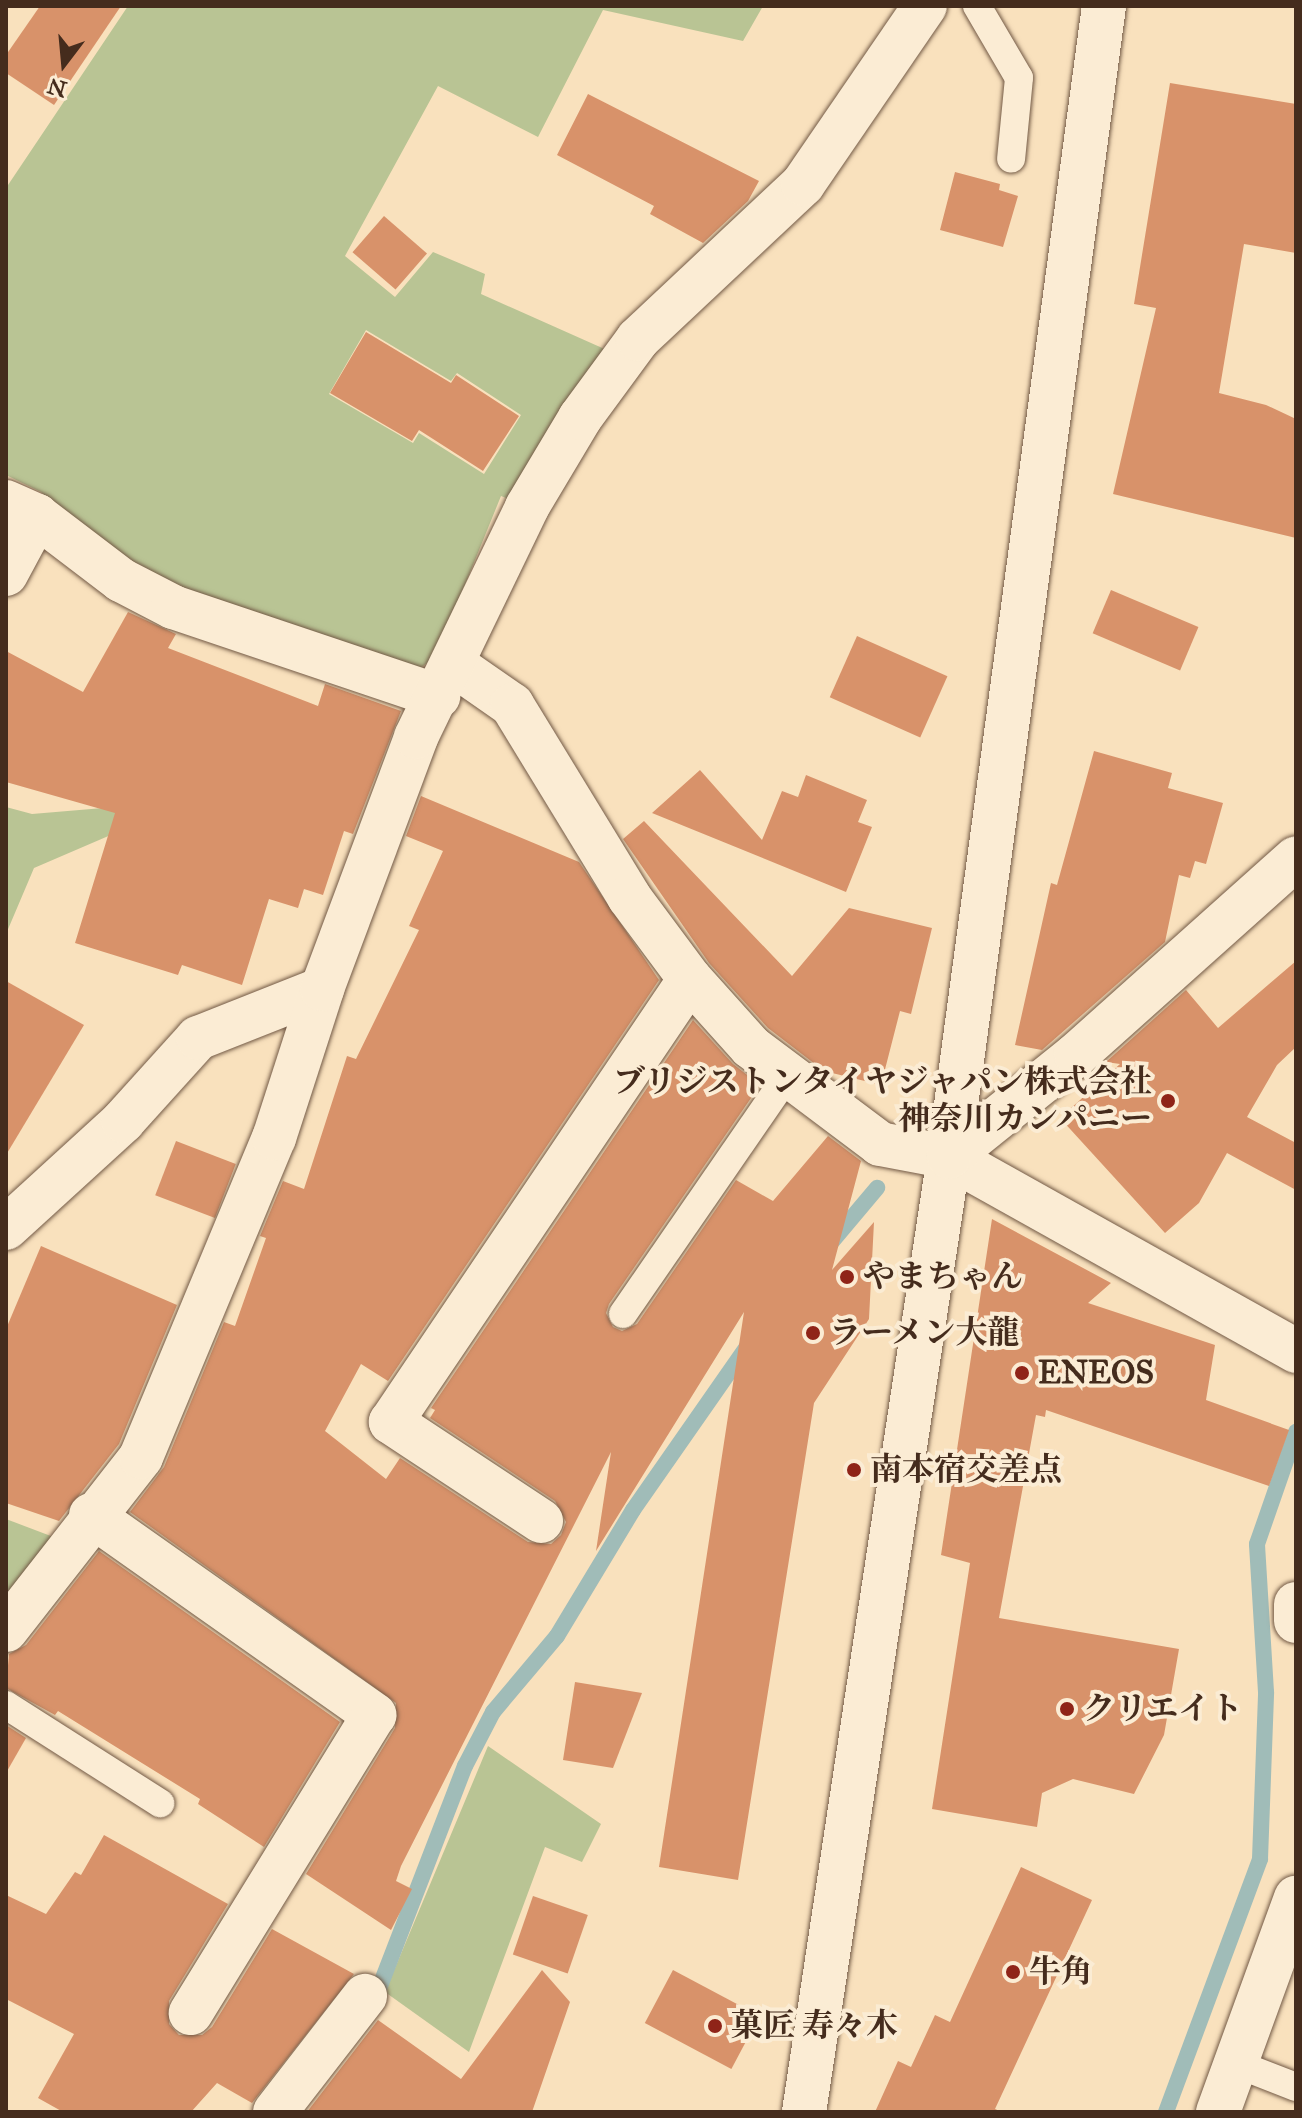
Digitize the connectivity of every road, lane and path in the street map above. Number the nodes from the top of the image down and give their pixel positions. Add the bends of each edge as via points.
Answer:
1 (925, 6) edge
2 (977, 6) edge
3 (1104, 6) edge
4 (1011, 159) dead end
5 (22, 509) edge
6 (6, 574) edge
7 (445, 680) junction
8 (1296, 858) edge
9 (690, 979) junction
10 (322, 989) junction
11 (788, 1075) junction
12 (949, 1157) junction
13 (6, 1228) edge
14 (623, 1314) dead end
15 (1294, 1344) edge
16 (91, 1515) junction
17 (541, 1521) dead end
18 (1296, 1604) edge
19 (1296, 1621) edge
20 (6, 1630) edge
21 (6, 1705) edge
22 (160, 1803) dead end
23 (1296, 1898) edge
24 (1286, 1961) edge
25 (365, 1996) dead end
26 (191, 2013) dead end
27 (1237, 2064) junction
28 (1296, 2087) edge
29 (275, 2112) edge
30 (804, 2112) edge
31 (1218, 2112) edge

1 - 7 street via 803,184 638,339 580,418 527,507
2 - 4 lane via 1019,78
3 - 12 street
5 - 6 street
5 - 7 street via 121,580 173,607
7 - 9 street via 512,705 629,897
7 - 10 street via 416,737
8 - 12 street via 1076,1055
9 - 11 street via 751,1047
9 - 17 street via 391,1422
10 - 13 street via 198,1038 123,1121
10 - 16 street via 274,1138 141,1457
11 - 12 street via 880,1144
11 - 14 lane
12 - 15 street
12 - 30 street
16 - 20 street
16 - 26 street via 374,1715
18 - 19 street
21 - 22 lane
23 - 24 street
24 - 27 street
25 - 29 street
27 - 28 lane
27 - 31 street

